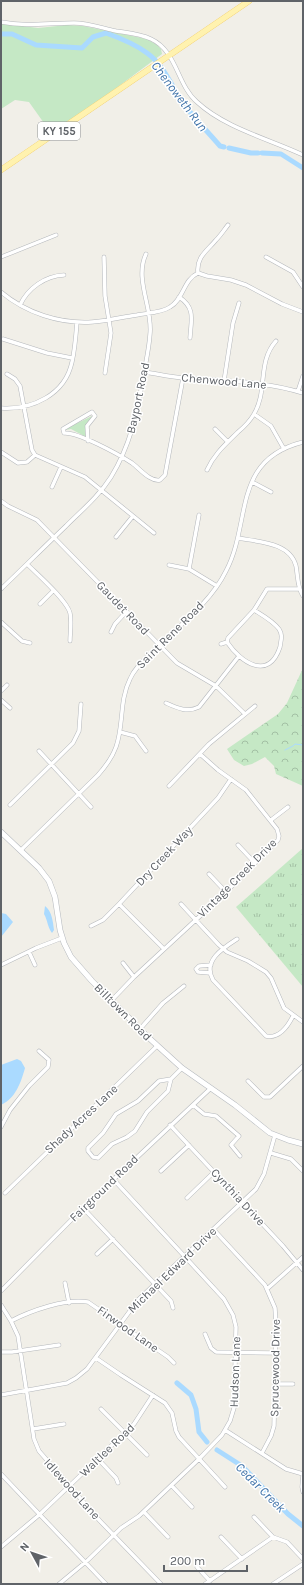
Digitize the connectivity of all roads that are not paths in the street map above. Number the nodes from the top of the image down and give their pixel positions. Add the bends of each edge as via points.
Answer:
1 (248, 1) edge
2 (1, 22) edge
3 (169, 55) junction
4 (303, 155) edge
5 (1, 170) edge
6 (228, 225) dead end
7 (56, 235) dead end
8 (146, 254) dead end
9 (1, 256) edge
10 (104, 257) dead end
11 (266, 257) dead end
12 (198, 273) junction
13 (64, 276) dead end
14 (303, 287) edge
15 (1, 292) edge
16 (179, 297) junction
17 (239, 303) dead end
18 (20, 305) junction
19 (303, 310) edge
20 (149, 312) junction
21 (109, 320) junction
22 (77, 322) junction
23 (190, 338) dead end
24 (3, 339) dead end
25 (276, 341) dead end
26 (72, 358) junction
27 (145, 372) junction
28 (105, 373) dead end
29 (7, 374) dead end
30 (303, 376) edge
31 (183, 378) junction
32 (224, 381) junction
33 (261, 384) junction
34 (298, 391) junction
35 (303, 393) edge
36 (24, 407) junction
37 (1, 408) edge
38 (254, 414) junction
39 (215, 429) dead end
40 (88, 441) junction
41 (228, 442) junction
42 (303, 442) edge
43 (284, 449) junction
44 (1, 452) edge
45 (35, 455) junction
46 (122, 457) junction
47 (61, 467) junction
48 (207, 470) dead end
49 (252, 482) junction
50 (52, 487) dead end
51 (101, 490) junction
52 (271, 492) dead end
53 (1, 501) edge
54 (199, 515) dead end
55 (133, 516) junction
56 (154, 534) dead end
57 (54, 537) junction
58 (116, 537) dead end
59 (238, 538) junction
60 (27, 564) junction
61 (169, 565) dead end
62 (189, 569) junction
63 (217, 586) junction
64 (1, 589) edge
65 (299, 589) junction
66 (53, 591) junction
67 (303, 596) edge
68 (40, 604) dead end
69 (254, 610) junction
70 (126, 612) junction
71 (1, 622) edge
72 (111, 632) dead end
73 (70, 641) dead end
74 (227, 642) junction
75 (30, 643) dead end
76 (221, 644) dead end
77 (159, 645) junction
78 (239, 656) junction
79 (7, 685) dead end
80 (216, 686) junction
81 (1, 691) edge
82 (1, 700) edge
83 (166, 703) dead end
84 (81, 704) dead end
85 (255, 706) dead end
86 (10, 708) dead end
87 (245, 714) junction
88 (120, 732) junction
89 (38, 751) dead end
90 (146, 751) dead end
91 (200, 754) junction
92 (51, 764) junction
93 (231, 779) junction
94 (170, 786) dead end
95 (79, 793) junction
96 (10, 805) dead end
97 (91, 807) dead end
98 (288, 807) dead end
99 (271, 820) junction
100 (2, 834) edge
101 (238, 845) dead end
102 (21, 850) junction
103 (255, 863) junction
104 (209, 874) dead end
105 (226, 892) junction
106 (119, 904) junction
107 (181, 904) dead end
108 (196, 920) junction
109 (91, 926) dead end
110 (62, 938) junction
111 (237, 939) dead end
112 (222, 948) junction
113 (164, 949) junction
114 (29, 952) junction
115 (123, 964) dead end
116 (1, 965) edge
117 (211, 965) junction
118 (35, 966) dead end
119 (210, 973) junction
120 (134, 977) junction
121 (184, 986) dead end
122 (112, 1001) junction
123 (293, 1016) junction
124 (303, 1022) edge
125 (140, 1029) junction
126 (157, 1046) junction
127 (39, 1051) dead end
128 (303, 1066) edge
129 (182, 1068) junction
130 (172, 1079) junction
131 (248, 1081) dead end
132 (211, 1088) junction
133 (193, 1105) junction
134 (170, 1125) junction
135 (1, 1127) edge
136 (275, 1135) junction
137 (303, 1144) edge
138 (189, 1145) junction
139 (271, 1153) junction
140 (240, 1156) dead end
141 (161, 1171) dead end
142 (303, 1171) edge
143 (214, 1172) junction
144 (113, 1180) junction
145 (5, 1193) dead end
146 (186, 1198) dead end
147 (243, 1203) junction
148 (83, 1208) junction
149 (214, 1230) junction
150 (113, 1239) junction
151 (97, 1254) dead end
152 (185, 1257) junction
153 (303, 1257) edge
154 (296, 1263) junction
155 (303, 1270) edge
156 (65, 1283) dead end
157 (155, 1284) junction
158 (267, 1289) junction
159 (1, 1291) edge
160 (69, 1303) junction
161 (1, 1306) edge
162 (173, 1308) dead end
163 (11, 1321) junction
164 (120, 1324) junction
165 (204, 1334) dead end
166 (59, 1345) dead end
167 (20, 1351) junction
168 (1, 1352) edge
169 (236, 1353) junction
170 (275, 1354) junction
171 (96, 1358) junction
172 (174, 1363) dead end
173 (275, 1384) junction
174 (293, 1384) dead end
175 (26, 1390) junction
176 (1, 1395) edge
177 (153, 1395) junction
178 (101, 1409) dead end
179 (64, 1424) dead end
180 (33, 1429) junction
181 (225, 1430) junction
182 (126, 1432) junction
183 (262, 1453) junction
184 (147, 1455) dead end
185 (98, 1459) junction
186 (199, 1459) junction
187 (1, 1474) edge
188 (303, 1475) edge
189 (118, 1483) dead end
190 (70, 1486) junction
191 (172, 1486) junction
192 (225, 1487) dead end
193 (303, 1492) edge
194 (192, 1507) dead end
195 (144, 1512) junction
196 (39, 1515) junction
197 (254, 1517) dead end
198 (114, 1535) junction
199 (168, 1537) dead end
200 (221, 1537) dead end
201 (273, 1537) junction
202 (1, 1547) edge
203 (303, 1558) edge
204 (242, 1559) junction
205 (85, 1562) junction
206 (303, 1564) edge
207 (197, 1567) dead end
208 (210, 1581) junction
209 (59, 1584) edge
210 (106, 1584) edge
211 (160, 1584) edge
212 (205, 1584) edge
213 (273, 1584) edge

1 - 3 main road, KY 155
2 - 3 street via 33,26 72,23 87,25 146,37 156,42
3 - 4 street via 186,90 202,107 217,117
3 - 5 main road, KY 155
6 - 12 street via 201,256
7 - 9 street
8 - 20 street, Bayport Road via 142,272
10 - 21 street via 105,296
11 - 14 street via 292,272
12 - 16 street via 187,282
12 - 19 street via 246,285 282,304
13 - 18 street via 56,276 34,287 26,294
15 - 18 street
16 - 20 street via 170,307
16 - 23 street via 188,304 191,311
17 - 32 street via 233,323
18 - 22 street via 48,317
20 - 21 street
20 - 27 street, Bayport Road via 151,333
21 - 22 street
21 - 28 street via 110,339
22 - 26 street
24 - 26 street
25 - 33 street via 269,349 264,362
26 - 36 street via 69,372 58,388 42,401
27 - 31 street, Chenwood Lane
27 - 46 street, Bayport Road via 136,421
29 - 36 street via 19,383
30 - 34 street
31 - 32 street, Chenwood Lane
31 - 46 street via 163,478 159,481 151,478
32 - 33 street, Chenwood Lane
33 - 34 street, Chenwood Lane
33 - 38 street
34 - 35 street, Chenwood Lane
36 - 37 street
36 - 45 street
38 - 41 street
38 - 43 street via 271,426
39 - 41 street
40 - 40 street via 71,433 64,433 63,429 92,412 96,416 87,426
40 - 46 street
41 - 48 street via 216,454
42 - 43 street, Saint Rene Road
43 - 49 street, Saint Rene Road via 263,464
44 - 45 street via 18,463 27,462
45 - 47 street
46 - 51 street, Bayport Road
47 - 50 street
47 - 51 street via 85,477
49 - 52 street
49 - 59 street, Saint Rene Road via 245,498
51 - 55 street
51 - 57 street, Bayport Road
53 - 57 street, Gaudet Road via 37,520
54 - 62 street
55 - 56 street
55 - 58 street
57 - 60 street, Bayport Road
57 - 70 street, Gaudet Road
59 - 63 street, Saint Rene Road via 229,566
59 - 65 street via 273,545 286,551 294,561
60 - 64 street, Bayport Road
60 - 66 street
61 - 62 street
62 - 63 street
63 - 77 street, Saint Rene Road
65 - 67 street
65 - 69 street via 268,589
66 - 68 street
66 - 73 street via 69,611
69 - 74 street
69 - 78 street via 279,630 282,638 279,650 271,662 259,666 249,664
70 - 72 street via 114,624
70 - 77 street, Gaudet Road
71 - 75 street via 22,641
74 - 76 street
74 - 78 street
77 - 80 street, Gaudet Road via 181,666
77 - 88 street, Saint Rene Road via 130,677 123,699
78 - 80 street
79 - 81 street
80 - 83 street via 202,705 192,710 182,710
80 - 87 street, Gaudet Road
82 - 86 street
84 - 92 street via 78,734 73,743
85 - 87 street
87 - 91 street
88 - 90 street via 135,736
88 - 95 street, Saint Rene Road via 117,746 109,761
89 - 92 street
91 - 93 street, Vintage Creek Drive
91 - 94 street
92 - 95 street
92 - 96 street
93 - 99 street, Vintage Creek Drive via 246,790
93 - 106 street, Dry Creek Way via 218,798
95 - 97 street
95 - 102 street, Saint Rene Road
98 - 99 street
99 - 103 street, Vintage Creek Drive via 278,831 278,840
100 - 102 main road, Billtown Road
101 - 103 street
102 - 110 main road, Billtown Road via 40,868 52,886
103 - 105 street, Vintage Creek Drive
104 - 105 street
105 - 108 street, Vintage Creek Drive
106 - 109 street, Dry Creek Way via 103,920
106 - 113 street
107 - 108 street
108 - 112 street
108 - 113 street, Vintage Creek Drive
110 - 114 street
110 - 122 main road, Billtown Road via 77,965
111 - 112 street
112 - 117 street via 215,955
112 - 123 street via 266,972 284,1008
113 - 120 street, Vintage Creek Drive
114 - 116 street
114 - 118 street
115 - 120 street
117 - 119 street
117 - 119 street via 198,966 196,970
119 - 123 street via 224,993 266,1036 280,1034
120 - 122 street, Vintage Creek Drive
121 - 125 street via 163,1003
122 - 125 main road, Billtown Road
123 - 124 street
125 - 126 main road, Billtown Road
126 - 129 main road, Billtown Road
126 - 145 street, Shady Acres Lane
127 - 135 street via 48,1060 48,1067 10,1110
128 - 131 street via 270,1097 264,1097
129 - 130 street
129 - 132 main road, Billtown Road
130 - 130 street via 158,1082 138,1101 116,1114 103,1133 88,1148 93,1157 98,1158 112,1144 136,1131 147,1112 168,1091
132 - 133 street, Fairground Road
132 - 136 main road, Billtown Road
133 - 134 street, Fairground Road
133 - 140 street via 201,1113 216,1116 239,1136 231,1145
134 - 138 street, Cynthia Drive
134 - 144 street, Fairground Road
136 - 137 main road, Billtown Road
136 - 139 street, Michael Edward Drive
138 - 141 street
138 - 143 street, Cynthia Drive
139 - 142 street via 291,1159
139 - 147 street, Michael Edward Drive via 261,1182
143 - 146 street
143 - 147 street, Cynthia Drive
144 - 148 street, Fairground Road
144 - 152 street, Hudson Lane
147 - 149 street, Michael Edward Drive
147 - 154 street, Cynthia Drive
148 - 150 street
148 - 159 street, Fairground Road
149 - 152 street, Michael Edward Drive
149 - 158 street, Sprucewood Drive
150 - 151 street
150 - 157 street
152 - 157 street, Michael Edward Drive
152 - 169 street, Hudson Lane via 231,1309 236,1323
153 - 154 street
154 - 155 street, Cynthia Drive
154 - 158 street
156 - 160 street
157 - 162 street via 172,1302
157 - 164 street, Michael Edward Drive via 138,1300
158 - 170 street, Sprucewood Drive via 275,1308
160 - 163 street, Firwood Lane via 36,1310
160 - 164 street, Firwood Lane via 92,1304
161 - 163 street, Idlewood Lane
163 - 167 street, Idlewood Lane via 18,1336
164 - 171 street, Michael Edward Drive
164 - 172 street, Firwood Lane
165 - 169 street via 214,1351
166 - 167 street
167 - 168 street
167 - 175 street, Idlewood Lane
169 - 170 street
169 - 181 street, Hudson Lane via 234,1408
170 - 173 street, Sprucewood Drive
171 - 175 street, Michael Edward Drive via 81,1375 67,1383
171 - 177 street
173 - 174 street
173 - 183 street, Sprucewood Drive via 273,1430
175 - 176 street, Michael Edward Drive
175 - 180 street, Idlewood Lane
177 - 182 street, Waltlee Road via 139,1418
177 - 186 street via 169,1407 180,1438
178 - 182 street
179 - 180 street
180 - 190 street, Idlewood Lane via 40,1454
181 - 183 street
181 - 186 street, Hudson Lane
182 - 184 street
182 - 185 street, Waltlee Road
183 - 188 street via 291,1471
185 - 189 street
185 - 190 street, Waltlee Road
186 - 191 street, Hudson Lane
186 - 192 street
187 - 196 street
188 - 193 street
190 - 196 street, Waltlee Road
190 - 198 street, Idlewood Lane
191 - 194 street
191 - 195 street, Hudson Lane
195 - 198 street, Hudson Lane
195 - 199 street
196 - 202 street, Waltlee Road
196 - 205 street
197 - 201 street
198 - 205 street, Hudson Lane
198 - 211 street, Idlewood Lane
200 - 204 street
201 - 203 street via 289,1544
201 - 204 street
204 - 208 street
205 - 209 street, Hudson Lane
205 - 210 street
206 - 213 street
207 - 208 street
208 - 212 street

